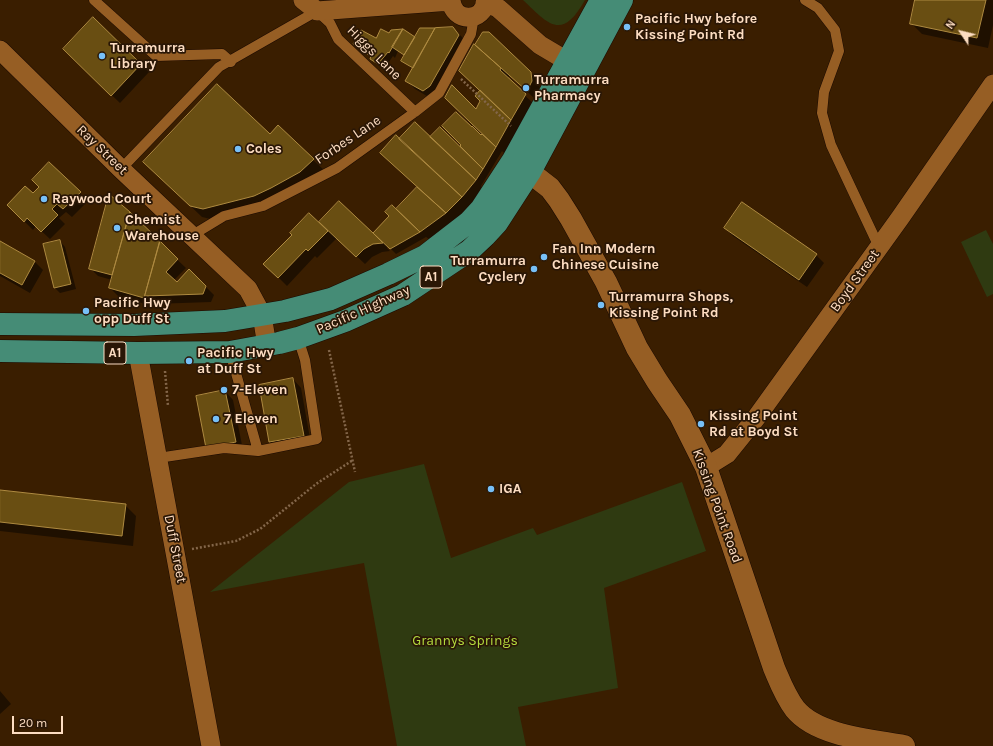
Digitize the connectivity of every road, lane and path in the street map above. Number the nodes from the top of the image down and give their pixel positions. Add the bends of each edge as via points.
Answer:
1 (94, 0) edge
2 (601, 0) edge
3 (622, 0) edge
4 (806, 0) edge
5 (451, 1) edge
6 (310, 6) edge
7 (482, 7) edge
8 (0, 50) edge
9 (231, 62) junction
10 (567, 62) junction
11 (451, 71) junction
12 (993, 84) edge
13 (414, 112) junction
14 (514, 129) dead end
15 (521, 166) junction
16 (121, 169) junction
17 (191, 236) junction
18 (879, 246) junction
19 (262, 315) junction
20 (0, 324) edge
21 (298, 338) junction
22 (267, 346) junction
23 (329, 350) dead end
24 (0, 351) edge
25 (230, 352) junction
26 (138, 353) junction
27 (258, 451) junction
28 (158, 458) junction
29 (353, 460) junction
30 (706, 467) junction
31 (355, 472) dead end
32 (190, 549) dead end
33 (211, 746) edge
34 (904, 746) edge

1 - 9 lane via 156,56 222,54
2 - 10 highway, Pacific Highway / A1
3 - 15 highway, Pacific Highway / A1
4 - 18 lane via 818,8 835,30 839,51 824,92 822,113 831,145
5 - 6 street
5 - 7 street via 452,7 459,15 469,18
6 - 9 lane via 269,38
6 - 13 lane, Higgs Lane via 330,23 338,39
7 - 10 street via 498,8 540,45
7 - 11 lane, Forbes Lane
8 - 16 street, Ray Street
9 - 16 lane via 219,68
10 - 15 highway, Pacific Highway / A1
11 - 13 lane, Forbes Lane via 439,93
11 - 14 path
12 - 18 street, Boyd Street
13 - 17 lane, Forbes Lane via 337,168 263,206 224,216
15 - 19 highway, Pacific Highway / A1 via 469,222 425,256 331,299
15 - 21 highway, Pacific Highway / A1 via 497,223 469,251 403,295 345,322
15 - 30 main road, Kissing Point Road via 550,188 571,219 606,282 637,348 680,415
16 - 17 street, Ray Street
17 - 19 street, Ray Street via 248,289
18 - 30 street, Boyd Street via 756,418 727,454
19 - 20 highway, Pacific Highway / A1 via 218,322 134,325
19 - 22 street, Ray Street
21 - 22 highway, Pacific Highway / A1
21 - 27 lane via 305,360 317,440
22 - 25 highway, Pacific Highway / A1
23 - 29 path
24 - 26 highway, Pacific Highway / A1
25 - 26 highway, Pacific Highway / A1
25 - 27 lane
26 - 28 street, Duff Street
27 - 28 lane via 224,448
28 - 33 street, Duff Street
29 - 31 path
29 - 32 path via 316,484 260,529 236,541
30 - 34 main road, Kissing Point Road via 774,668 783,691 796,710 812,723 832,732

